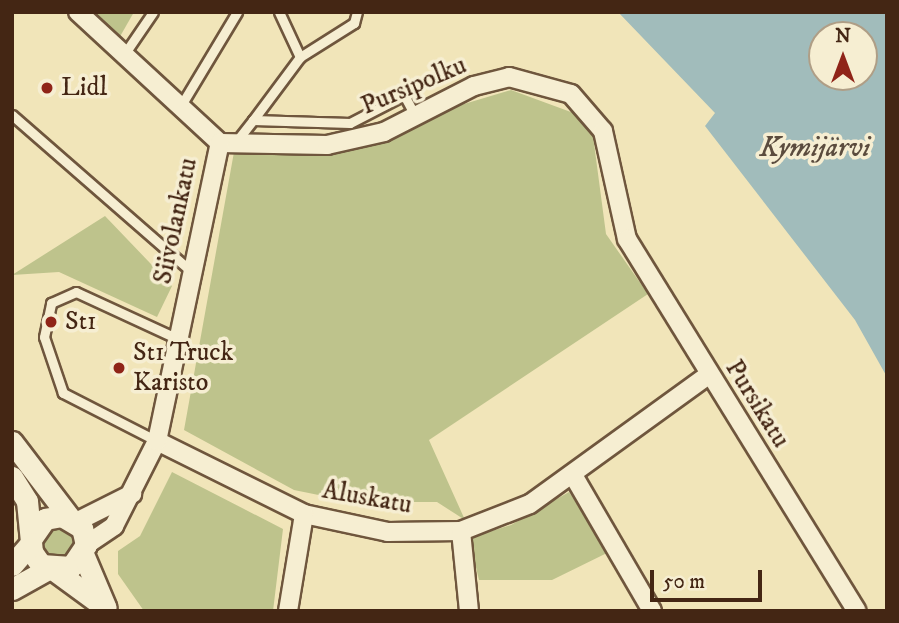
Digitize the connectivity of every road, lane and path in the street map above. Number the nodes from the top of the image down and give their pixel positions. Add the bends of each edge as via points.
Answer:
1 (78, 12) edge
2 (153, 12) edge
3 (237, 12) edge
4 (279, 12) edge
5 (357, 12) edge
6 (123, 56) junction
7 (300, 57) junction
8 (179, 108) junction
9 (12, 115) edge
10 (415, 116) junction
11 (253, 120) junction
12 (227, 144) junction
13 (620, 221) joint
14 (192, 272) junction
15 (178, 339) junction
16 (707, 376) junction
17 (157, 441) junction
18 (12, 442) edge
19 (573, 475) junction
20 (12, 477) edge
21 (132, 494) junction
22 (304, 514) junction
23 (73, 520) junction
24 (461, 531) junction
25 (31, 541) junction
26 (84, 550) junction
27 (12, 565) edge
28 (51, 569) junction
29 (12, 589) edge
30 (107, 609) edge
31 (288, 611) edge
32 (469, 611) edge
33 (652, 611) edge
34 (857, 611) edge

1 - 6 street, Siivolankatu
2 - 6 lane
3 - 8 lane
4 - 7 lane
5 - 7 lane via 354,23
6 - 8 street, Siivolankatu
7 - 11 lane
8 - 12 street, Siivolankatu
9 - 14 lane
10 - 11 lane via 404,94 350,123
10 - 12 street, Pursipolku via 384,132 327,145
10 - 13 street, Pursipolku via 474,86 509,77 571,94 603,131
11 - 12 lane
12 - 14 street, Siivolankatu
13 - 16 street, Pursikatu
14 - 15 street, Siivolankatu
15 - 17 street, Siivolankatu
15 - 17 lane via 76,292 51,303 44,337 63,393
16 - 19 street, Aluskatu
16 - 34 street, Pursikatu
17 - 21 street, Siivolankatu
17 - 22 street, Aluskatu
18 - 23 street
19 - 24 street, Aluskatu via 530,504
19 - 33 street
20 - 25 street via 27,501
21 - 23 street
21 - 26 street, Siivolankatu via 114,526
22 - 24 street, Aluskatu via 388,532
22 - 31 street
23 - 25 street via 45,519
23 - 26 street
24 - 32 street
25 - 27 street
25 - 28 street
26 - 28 street via 71,567
26 - 30 street
28 - 29 street
28 - 30 street

